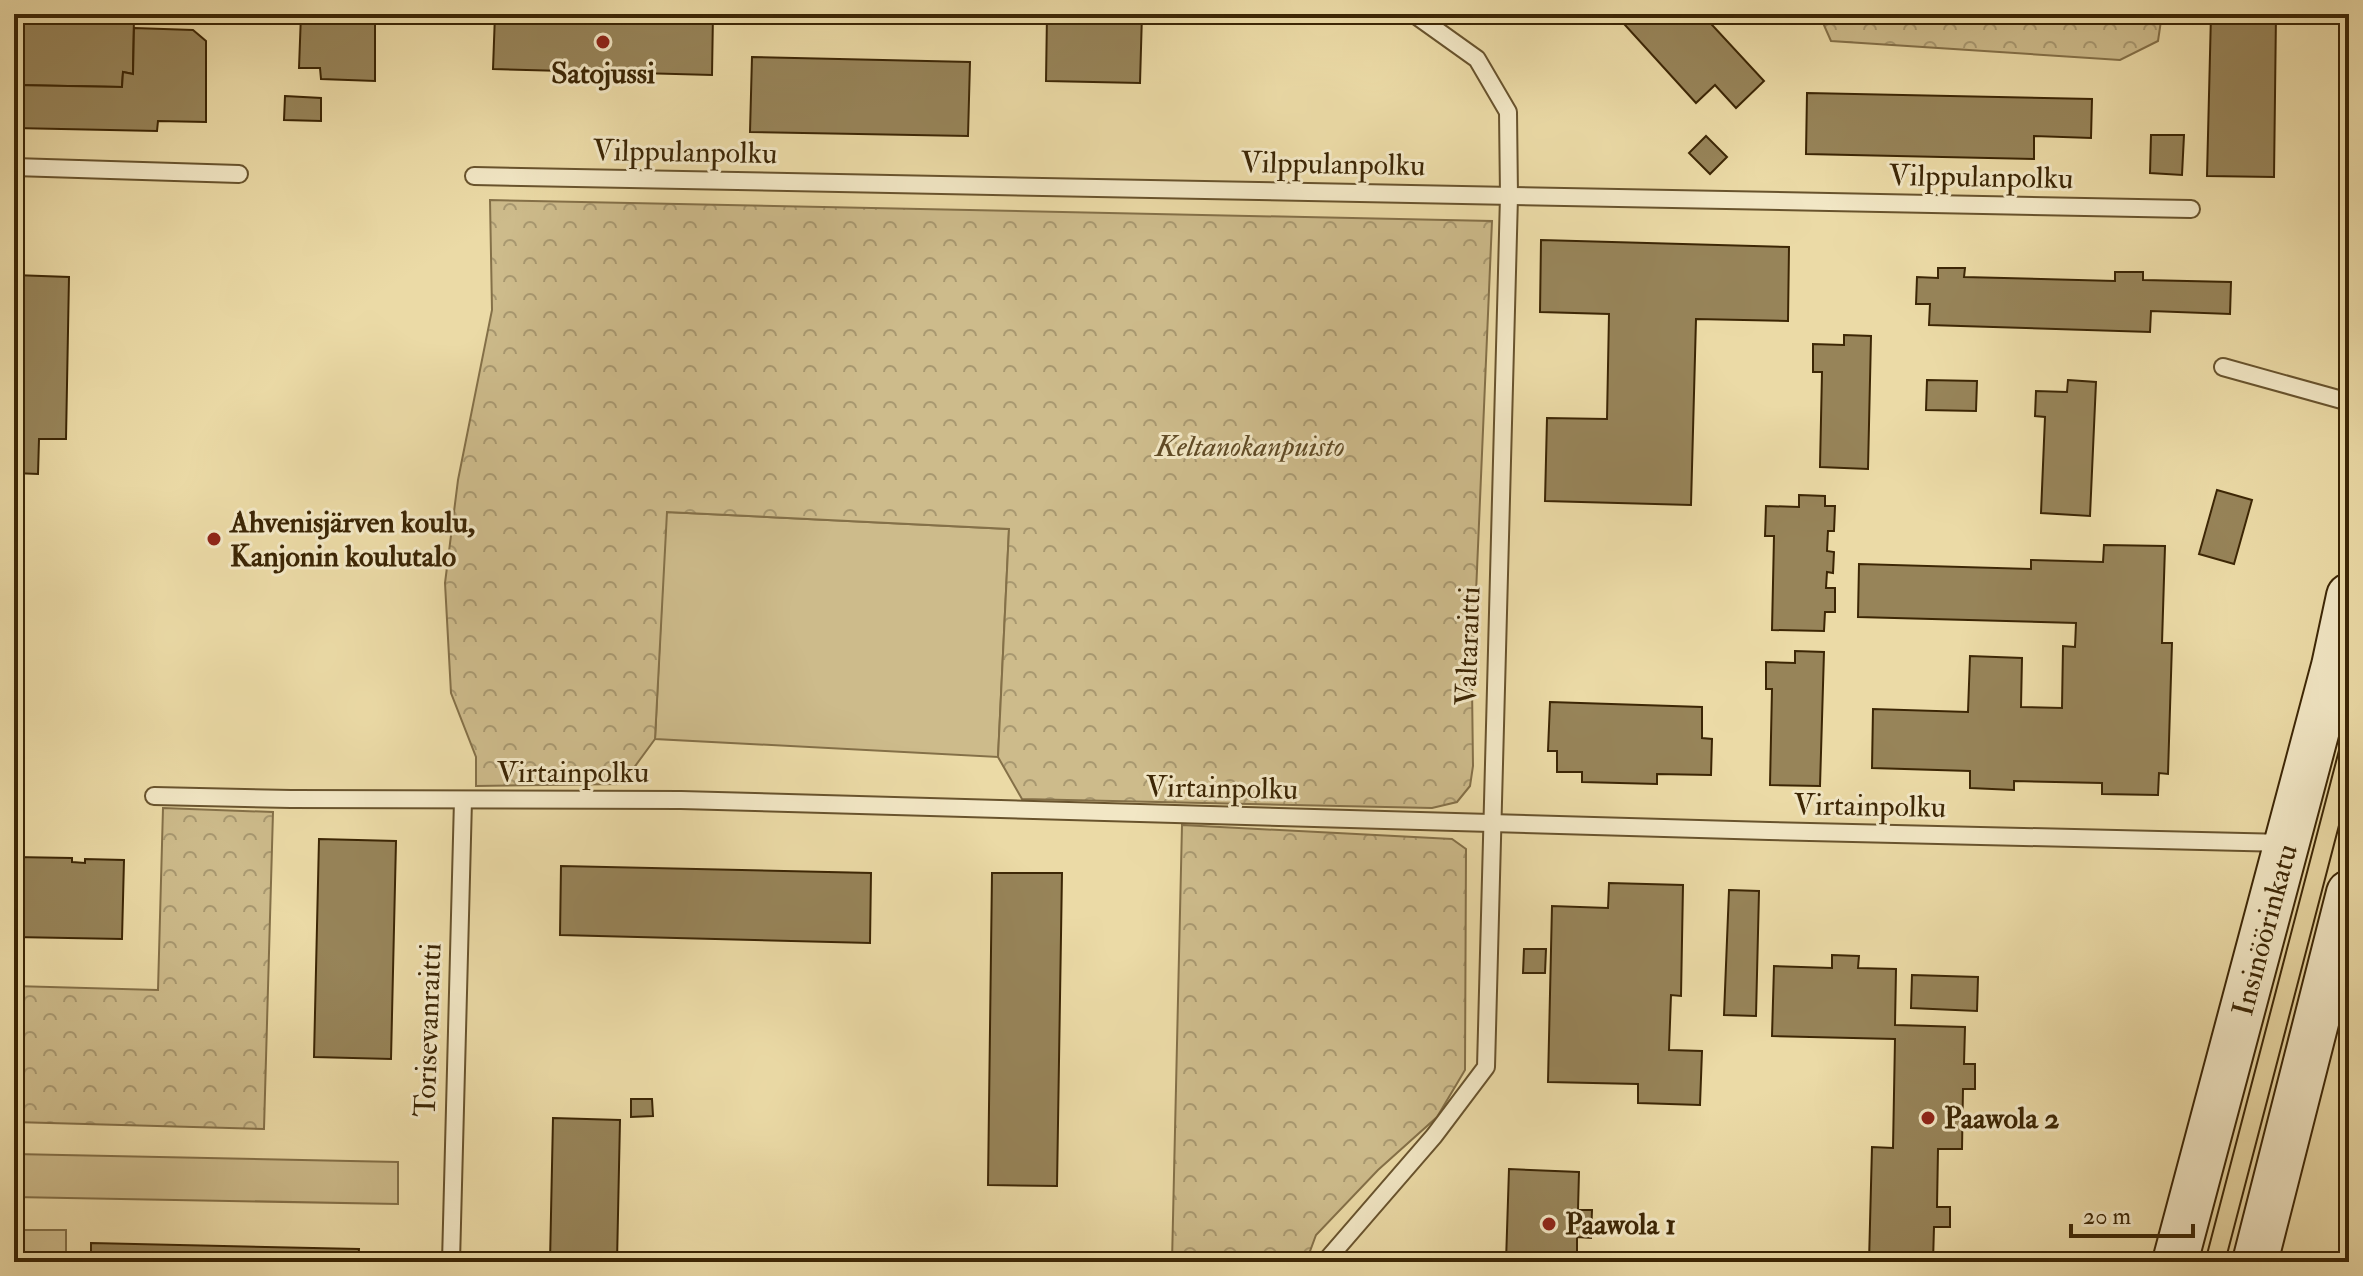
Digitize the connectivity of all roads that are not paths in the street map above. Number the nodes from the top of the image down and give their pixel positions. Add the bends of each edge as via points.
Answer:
1 (1414, 14) edge
2 (14, 167) edge
3 (239, 174) dead end
4 (474, 176) dead end
5 (1509, 196) junction
6 (2191, 209) dead end
7 (2223, 367) dead end
8 (2349, 402) edge
9 (2349, 596) edge
10 (154, 796) dead end
11 (463, 800) junction
12 (1491, 823) junction
13 (2288, 843) junction
14 (2349, 893) edge
15 (451, 1262) edge
16 (1325, 1262) edge
17 (2175, 1262) edge
18 (2255, 1262) edge

1 - 5 lane, Valtaraitti via 1477,59 1508,112
2 - 3 lane
4 - 5 lane, Vilppulanpolku
5 - 6 lane, Vilppulanpolku
5 - 12 lane, Valtaraitti
7 - 8 lane
9 - 13 main road, Insinöörinkatu
10 - 11 lane, Virtainpolku
11 - 12 lane, Virtainpolku via 681,800
11 - 15 lane, Torisevanraitti
12 - 13 lane, Virtainpolku
12 - 16 lane, Valtaraitti via 1486,1067
13 - 17 main road, Insinöörinkatu
14 - 18 main road

